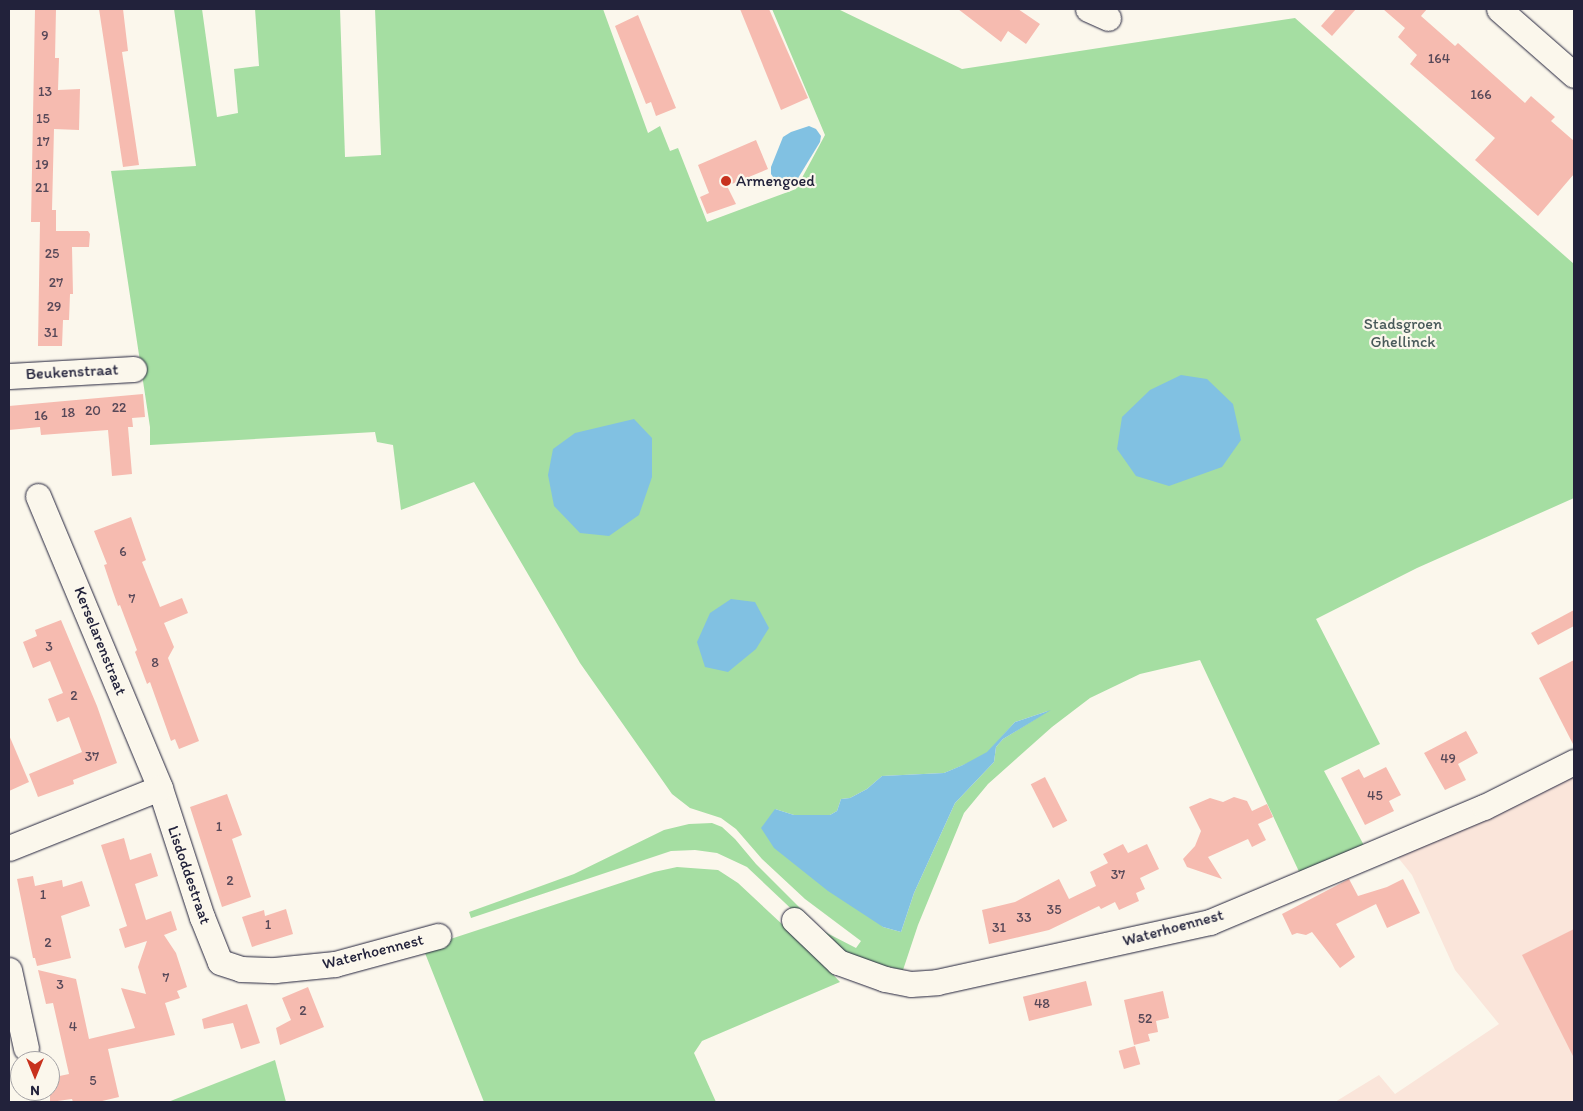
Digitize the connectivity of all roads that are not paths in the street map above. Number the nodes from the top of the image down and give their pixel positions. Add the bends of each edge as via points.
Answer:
1 (1510, 12) edge
2 (1574, 75) edge
3 (134, 369) dead end
4 (9, 376) edge
5 (38, 496) dead end
6 (1574, 762) edge
7 (160, 788) junction
8 (9, 848) edge
9 (794, 920) dead end
10 (438, 936) dead end
11 (220, 962) joint
12 (9, 970) edge
13 (26, 1048) dead end

1 - 2 street
3 - 4 street, Beukenstraat
5 - 7 street, Kerselarenstraat
6 - 9 street, Waterhoennest via 1484,807 1210,922 937,982 910,984 885,979 838,962
7 - 8 street
7 - 11 street, Lisdoddestraat
10 - 11 street, Waterhoennest via 335,964 275,970 241,969
12 - 13 street

